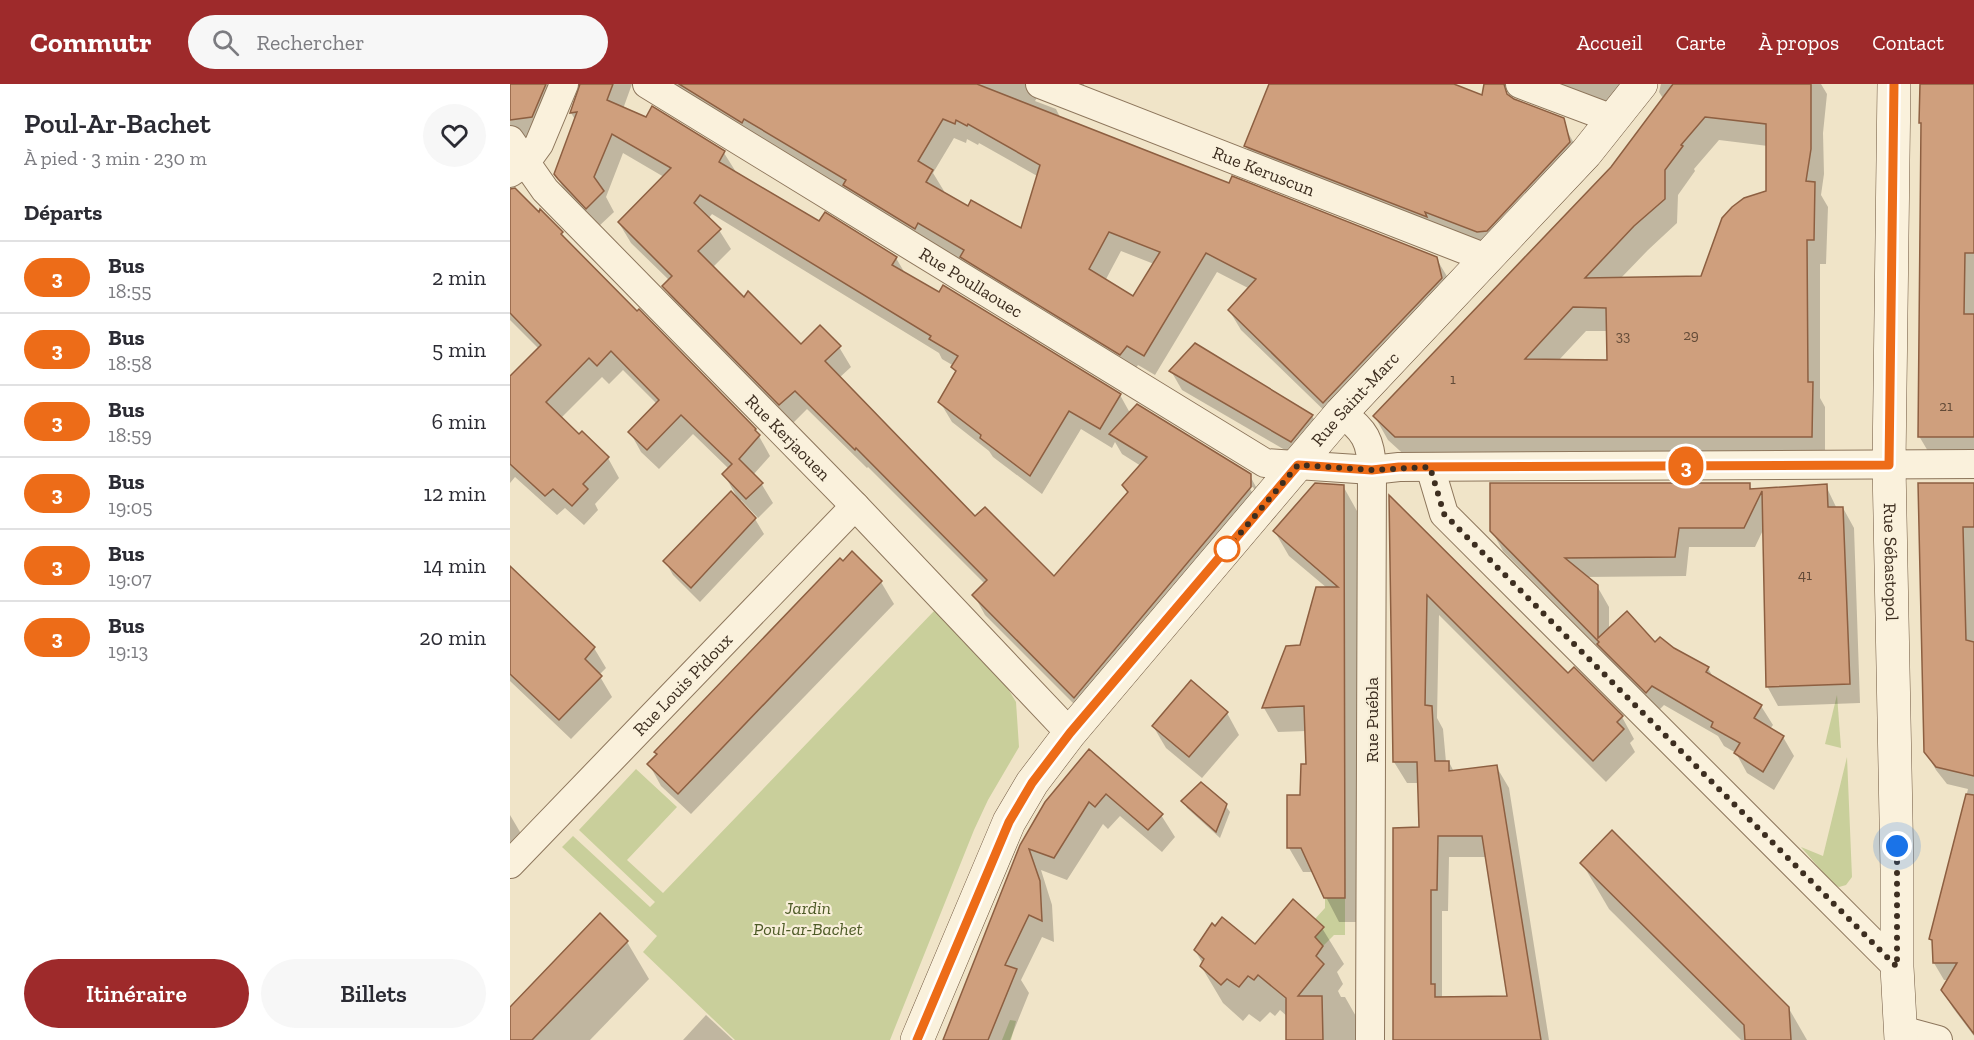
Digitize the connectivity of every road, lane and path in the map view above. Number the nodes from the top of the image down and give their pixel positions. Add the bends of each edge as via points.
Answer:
1 (564, 84) edge
2 (647, 84) edge
3 (1040, 84) edge
4 (1520, 84) edge
5 (1641, 84) edge
6 (1894, 84) edge
7 (1613, 119) junction
8 (515, 158) edge
9 (1486, 258) junction
10 (1341, 413) junction
11 (1974, 464) edge
12 (1298, 465) junction
13 (1889, 465) junction
14 (1430, 467) junction
15 (1372, 470) junction
16 (855, 506) junction
17 (1070, 733) junction
18 (510, 864) edge
19 (1897, 967) junction
20 (1901, 1035) edge
21 (917, 1040) edge
22 (1370, 1040) edge
23 (1938, 1040) edge

1 - 8 street via 538,144
2 - 12 street, Rue Poullaouec via 1265,463
3 - 9 street, Rue Keruscun
4 - 7 street
5 - 7 street, Rue Saint-Marc
6 - 13 street, Rue Sébastopol
7 - 9 street, Rue Saint-Marc via 1586,153
8 - 16 street, Rue Kerjaouen
9 - 10 street, Rue Saint-Marc
10 - 12 street, Rue Saint-Marc
10 - 15 street, Rue Puébla via 1363,431 1371,452
11 - 13 street, Rue Poullaouec
12 - 15 street, Rue Poullaouec
12 - 17 street, Rue Saint-Marc
13 - 14 street, Rue Poullaouec
13 - 19 street, Rue Sébastopol
14 - 15 street, Rue Poullaouec
14 - 19 street via 1444,514
15 - 22 street, Rue Puébla
16 - 17 street, Rue Kerjaouen
16 - 18 street, Rue Louis Pidoux
17 - 21 street, Rue Saint-Marc via 1032,783 1009,822
19 - 20 street, Rue Sébastopol
20 - 23 street

